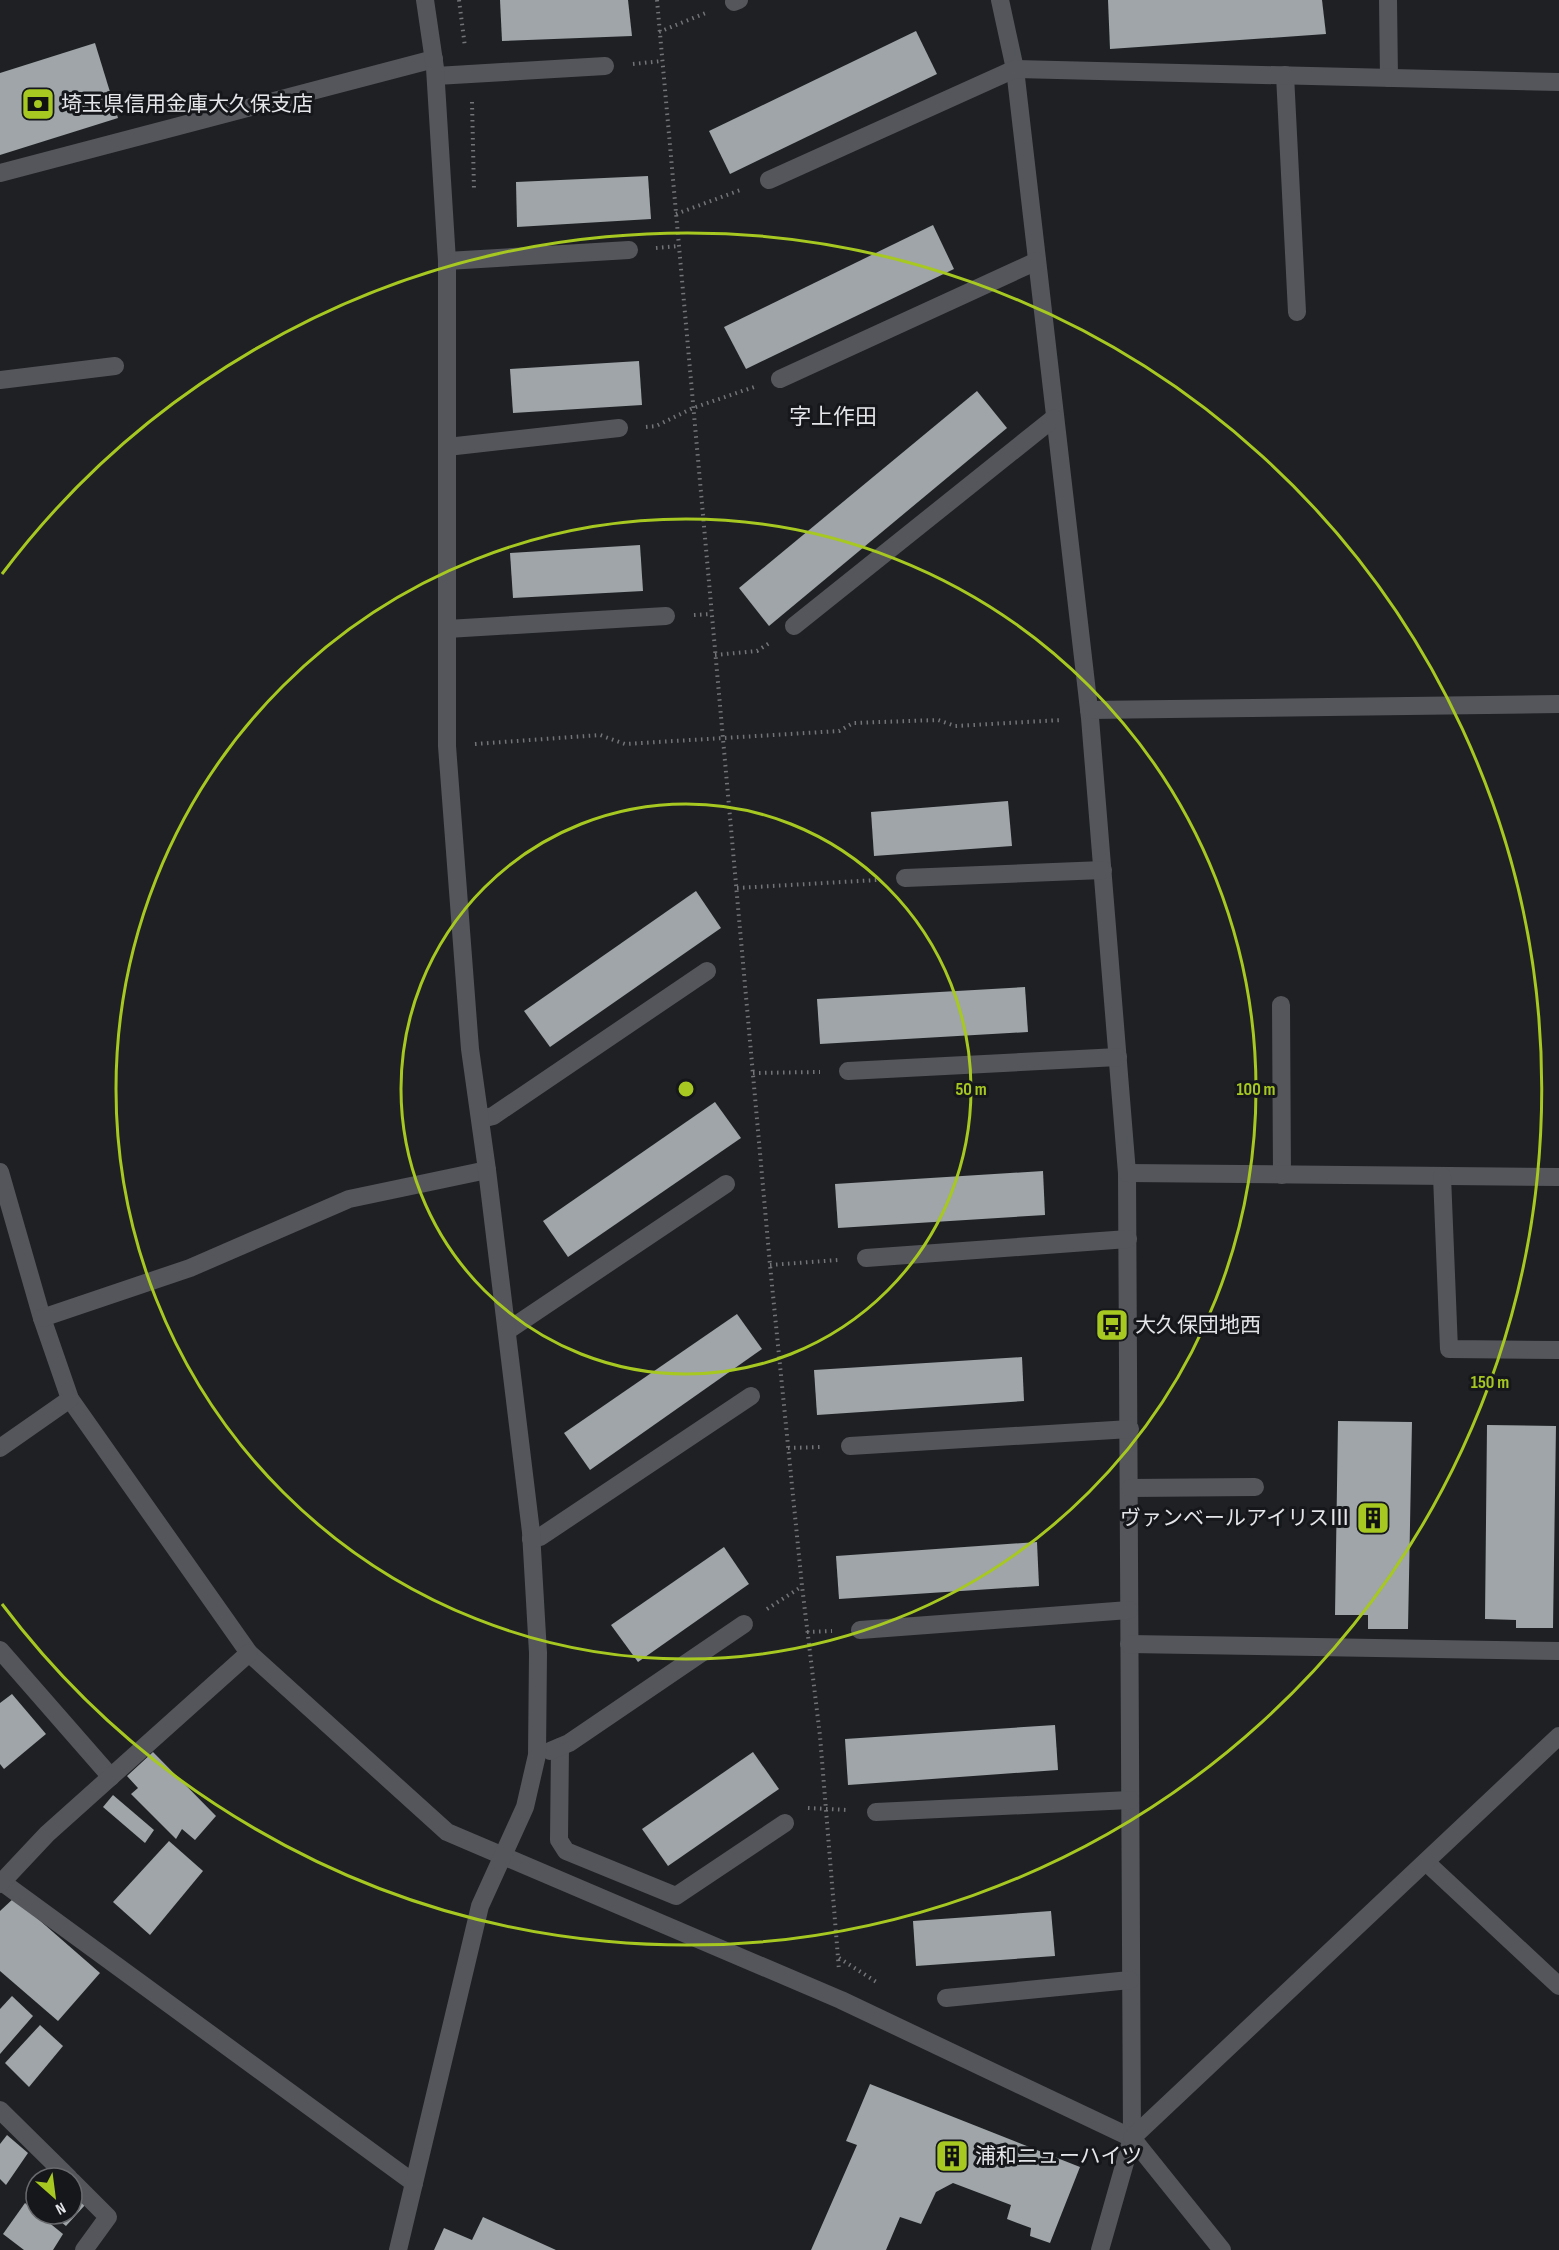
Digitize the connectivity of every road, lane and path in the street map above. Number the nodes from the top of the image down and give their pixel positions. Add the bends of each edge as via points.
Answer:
1 (425, 0) edge
2 (459, 0) edge
3 (657, 0) edge
4 (1000, 0) edge
5 (1388, 0) edge
6 (736, 1) edge
7 (659, 32) junction
8 (605, 66) dead end
9 (435, 68) junction
10 (1015, 69) junction
11 (470, 74) junction
12 (1285, 75) junction
13 (1389, 78) junction
14 (1559, 82) edge
15 (0, 173) edge
16 (769, 180) joint
17 (474, 202) dead end
18 (676, 214) junction
19 (628, 250) dead end
20 (447, 261) junction
21 (1036, 261) junction
22 (1297, 312) dead end
23 (116, 366) dead end
24 (780, 379) joint
25 (0, 380) edge
26 (693, 408) junction
27 (1054, 418) junction
28 (619, 428) joint
29 (447, 447) junction
30 (666, 616) dead end
31 (794, 626) joint
32 (447, 629) junction
33 (715, 655) junction
34 (1559, 704) edge
35 (1089, 714) junction
36 (476, 732) dead end
37 (723, 739) junction
38 (476, 744) junction
39 (447, 746) junction
40 (477, 756) dead end
41 (1103, 870) junction
42 (905, 878) joint
43 (737, 888) junction
44 (707, 971) dead end
45 (1281, 1005) dead end
46 (1118, 1057) junction
47 (848, 1071) joint
48 (753, 1073) junction
49 (481, 1119) junction
50 (487, 1170) junction
51 (0, 1172) edge
52 (1128, 1173) junction
53 (1282, 1175) junction
54 (1442, 1176) junction
55 (1559, 1177) edge
56 (726, 1184) dead end
57 (1128, 1239) junction
58 (866, 1258) joint
59 (770, 1265) junction
60 (42, 1318) junction
61 (507, 1331) junction
62 (1559, 1350) edge
63 (751, 1396) dead end
64 (70, 1399) junction
65 (1130, 1429) junction
66 (850, 1446) joint
67 (0, 1448) edge
68 (788, 1448) junction
69 (1255, 1487) dead end
70 (1130, 1488) junction
71 (531, 1539) junction
72 (801, 1586) junction
73 (1129, 1610) junction
74 (744, 1624) joint
75 (860, 1630) dead end
76 (1129, 1644) junction
77 (0, 1650) edge
78 (1559, 1651) edge
79 (249, 1653) junction
80 (1559, 1736) edge
81 (560, 1747) junction
82 (537, 1755) junction
83 (111, 1777) junction
84 (1130, 1800) junction
85 (826, 1809) junction
86 (876, 1812) joint
87 (784, 1823) joint
88 (501, 1855) junction
89 (1427, 1863) junction
90 (1, 1883) edge
91 (839, 1958) junction
92 (1130, 1980) junction
93 (1559, 1986) edge
94 (885, 1987) dead end
95 (946, 1998) dead end
96 (841, 2000) junction
97 (0, 2110) edge
98 (1132, 2138) junction
99 (56, 2166) edge
100 (414, 2183) junction
101 (84, 2194) edge
102 (84, 2250) edge
103 (398, 2250) edge
104 (1100, 2250) edge
105 (1222, 2250) edge

1 - 9 street
2 - 11 path
3 - 7 path
4 - 10 street
5 - 13 street
6 - 7 path
7 - 18 path
8 - 11 street
9 - 11 street
9 - 15 street
9 - 20 street
10 - 12 street
10 - 16 street
10 - 21 street
11 - 17 path
12 - 13 street
12 - 22 street
13 - 14 street
16 - 18 path
18 - 26 path
19 - 20 street
20 - 29 street
21 - 24 street
21 - 27 street
23 - 25 street
24 - 26 path
26 - 28 path via 656,426
26 - 33 path
27 - 31 street
27 - 35 street
28 - 29 street
29 - 32 street
30 - 32 street
31 - 33 path via 757,651
32 - 39 street
33 - 37 path
34 - 35 street
35 - 37 path via 955,726 938,720 854,723 839,730
35 - 41 street
36 - 38 path
37 - 38 path via 625,744 600,735
37 - 43 path
38 - 39 path
38 - 40 path
39 - 49 street via 470,1049
41 - 42 street
41 - 46 street
42 - 43 path
43 - 48 path
44 - 49 street via 493,1116
45 - 53 street
46 - 47 street
46 - 52 street
47 - 48 path
48 - 59 path
49 - 50 street
50 - 60 street via 349,1199 190,1268
50 - 61 street
51 - 60 street
52 - 53 street
52 - 57 street
53 - 54 street
54 - 55 street
54 - 62 street via 1449,1348
56 - 61 street
57 - 58 street
57 - 65 street
58 - 59 path
59 - 68 path
60 - 64 street
61 - 71 street
63 - 71 street via 540,1537
64 - 67 street
64 - 79 street
65 - 66 street
65 - 70 street
66 - 68 path
68 - 72 path
69 - 70 street
70 - 73 street
71 - 82 street via 538,1653
72 - 74 path
72 - 85 path
73 - 75 street
73 - 76 street
74 - 81 street
76 - 78 street
76 - 84 street
77 - 83 street
79 - 83 street
79 - 88 street via 447,1832
80 - 89 street
81 - 82 street
81 - 87 street via 559,1840 566,1851 676,1896
82 - 88 street via 525,1807
83 - 90 street via 47,1834
84 - 86 street
84 - 92 street
85 - 86 path
85 - 87 path via 809,1806
85 - 91 path
88 - 96 street
88 - 100 street via 480,1906
89 - 93 street
89 - 98 street
90 - 100 street
91 - 94 path
91 - 96 path
92 - 95 street
92 - 98 street
96 - 98 street
97 - 99 street
98 - 104 street
98 - 105 street
100 - 103 street
101 - 102 street via 108,2217

